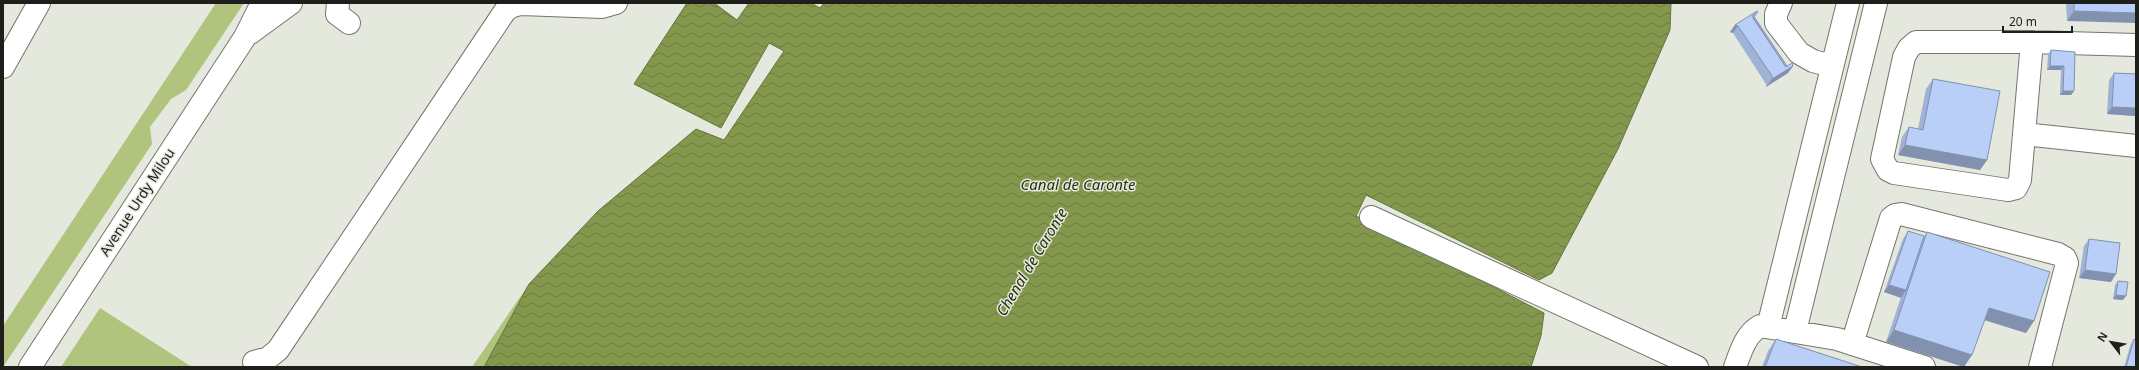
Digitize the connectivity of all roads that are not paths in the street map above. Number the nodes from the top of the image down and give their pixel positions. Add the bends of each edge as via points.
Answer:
1 (40, 3) edge
2 (262, 3) edge
3 (291, 3) edge
4 (338, 3) edge
5 (616, 3) edge
6 (1781, 3) edge
7 (1848, 3) edge
8 (1876, 3) edge
9 (349, 23) dead end
10 (245, 37) junction
11 (2032, 42) junction
12 (2136, 44) edge
13 (1832, 66) junction
14 (3, 67) edge
15 (2024, 134) junction
16 (2136, 146) edge
17 (1371, 217) dead end
18 (1768, 327) junction
19 (1795, 331) junction
20 (1852, 344) junction
21 (254, 362) dead end
22 (30, 367) edge
23 (1697, 367) edge
24 (1735, 367) edge
25 (1924, 367) edge
26 (2040, 367) edge

1 - 14 street
2 - 10 street, Avenue Urdy Milou
3 - 10 street, Avenue Urdy Milou
4 - 9 street via 338,14
5 - 21 street via 602,7 521,4 505,10 278,350 268,358
6 - 13 street via 1776,14 1776,22 1794,47 1806,58
7 - 13 street
8 - 19 street
10 - 22 street, Avenue Urdy Milou
11 - 12 street
11 - 15 street
11 - 15 street via 1916,42 1904,57 1882,159 1888,170 1894,173 2008,190 2016,188 2020,180
13 - 18 street
15 - 16 street
17 - 23 street
18 - 19 street
18 - 24 street via 1760,326 1752,331 1746,339
19 - 20 street
20 - 25 street
20 - 26 street via 1891,218 1901,214 2058,254 2064,258 2067,263

